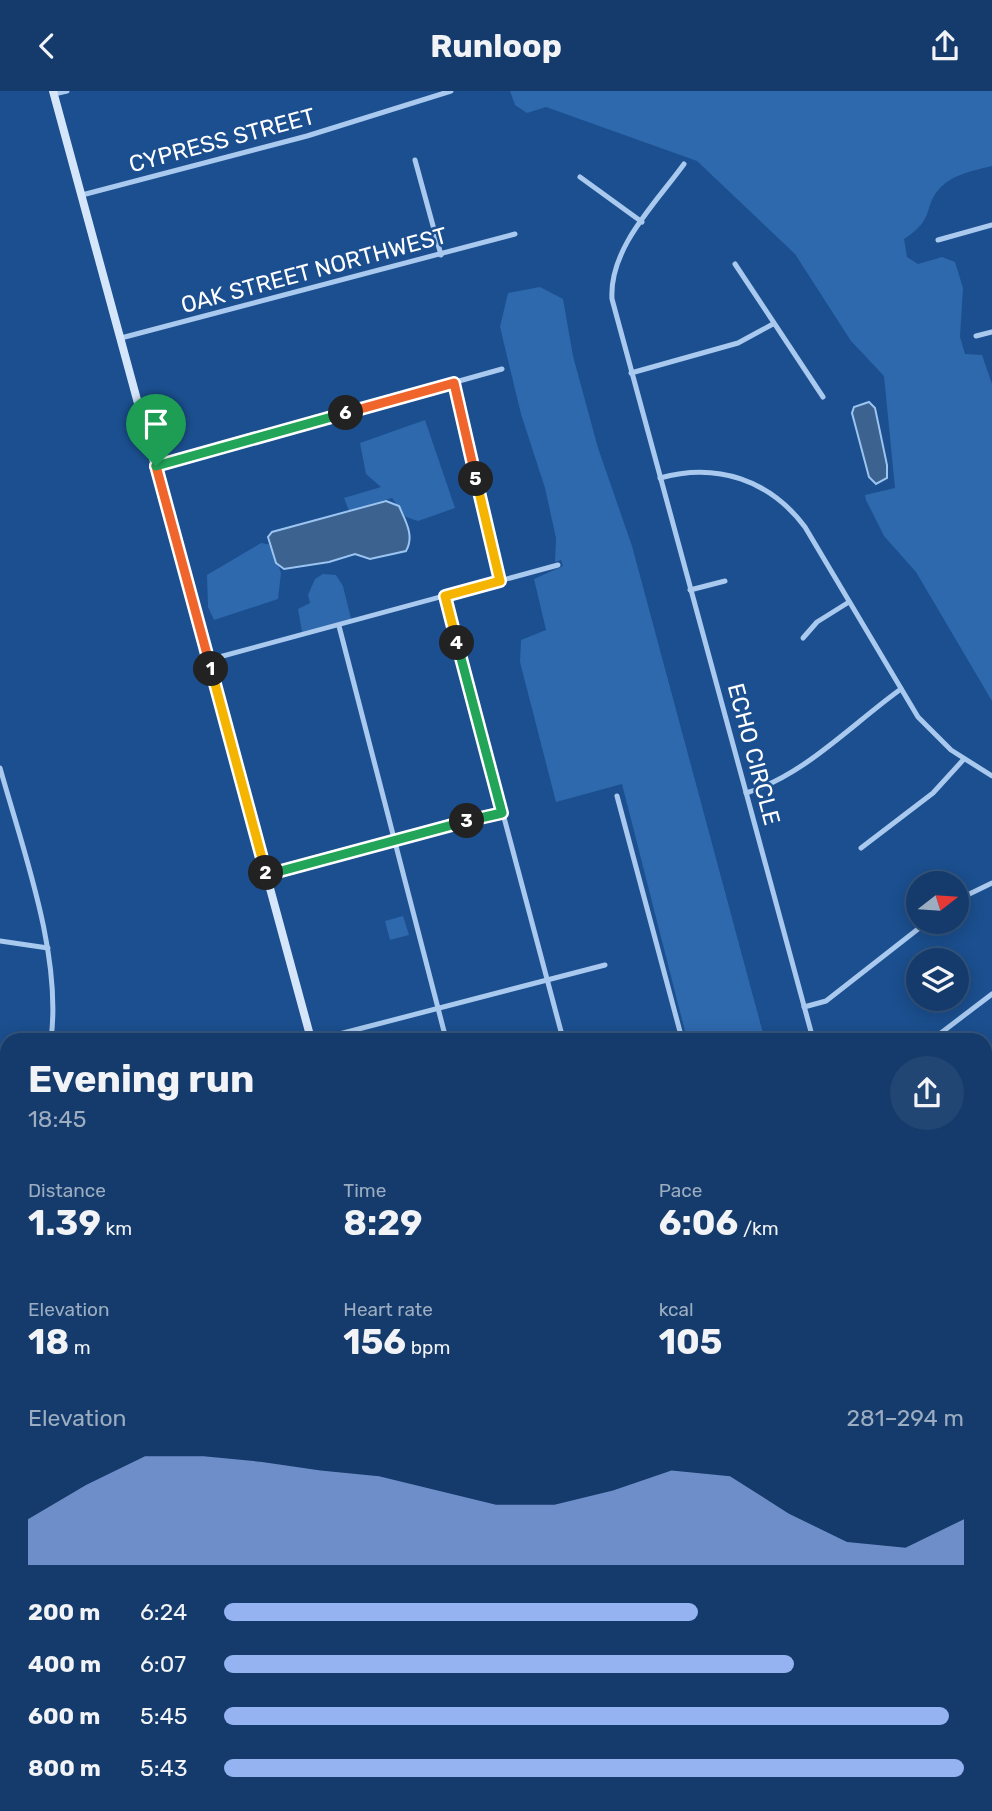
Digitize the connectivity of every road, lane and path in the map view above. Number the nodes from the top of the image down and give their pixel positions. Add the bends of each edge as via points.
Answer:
1 (67, 91) edge
2 (451, 91) edge
3 (54, 93) edge
4 (415, 160) dead end
5 (684, 164) dead end
6 (579, 177) dead end
7 (82, 195) junction
8 (642, 222) junction
9 (992, 225) edge
10 (515, 234) dead end
11 (938, 240) dead end
12 (441, 255) junction
13 (735, 264) dead end
14 (773, 324) junction
15 (992, 332) edge
16 (976, 336) dead end
17 (121, 338) junction
18 (502, 369) dead end
19 (631, 373) junction
20 (454, 383) junction
21 (823, 397) dead end
22 (156, 466) junction
23 (660, 478) junction
24 (558, 565) dead end
25 (500, 581) junction
26 (725, 581) dead end
27 (690, 590) junction
28 (445, 596) junction
29 (849, 602) junction
30 (339, 626) junction
31 (803, 638) dead end
32 (208, 660) junction
33 (901, 689) junction
34 (964, 759) junction
35 (0, 768) edge
36 (992, 776) edge
37 (746, 793) junction
38 (617, 796) dead end
39 (502, 813) junction
40 (395, 840) junction
41 (862, 848) dead end
42 (266, 875) junction
43 (992, 883) edge
44 (970, 894) edge
45 (910, 935) edge
46 (0, 941) edge
47 (48, 948) junction
48 (605, 965) dead end
49 (547, 981) junction
50 (992, 994) edge
51 (804, 1007) junction
52 (439, 1010) junction
53 (52, 1033) edge
54 (309, 1033) edge
55 (345, 1033) edge
56 (445, 1033) edge
57 (561, 1033) edge
58 (680, 1033) edge
59 (811, 1033) edge
60 (941, 1033) edge

1 - 3 street
2 - 7 street, CYPRESS STREET via 307,136
3 - 7 street
4 - 12 street
5 - 8 street, ECHO CIRCLE
6 - 8 street
7 - 17 street
8 - 19 street, ECHO CIRCLE via 620,255 612,281 614,311
9 - 11 street
10 - 12 street, OAK STREET NORTHWEST
12 - 17 street, OAK STREET NORTHWEST
13 - 14 street
14 - 19 street via 737,343
14 - 21 street
15 - 16 street
17 - 22 street
18 - 20 street
19 - 23 street, ECHO CIRCLE
20 - 22 street
20 - 25 street
22 - 32 street
23 - 27 street, ECHO CIRCLE
23 - 29 street via 722,473 776,496 806,527
24 - 25 street
25 - 28 street
26 - 27 street
27 - 37 street, ECHO CIRCLE
28 - 30 street
28 - 39 street
29 - 31 street via 817,622
29 - 33 street
30 - 32 street
30 - 40 street
32 - 42 street
33 - 34 street via 928,729
33 - 37 street via 782,779
34 - 36 street
34 - 41 street via 933,793
35 - 47 street
37 - 51 street, ECHO CIRCLE
38 - 58 street
39 - 40 street
39 - 49 street
40 - 42 street
40 - 52 street
42 - 54 street
43 - 44 street
45 - 51 street via 826,1001
46 - 47 street
47 - 53 street via 55,992
48 - 49 street
49 - 52 street
49 - 57 street
50 - 60 street
51 - 59 street, ECHO CIRCLE
52 - 55 street
52 - 56 street

